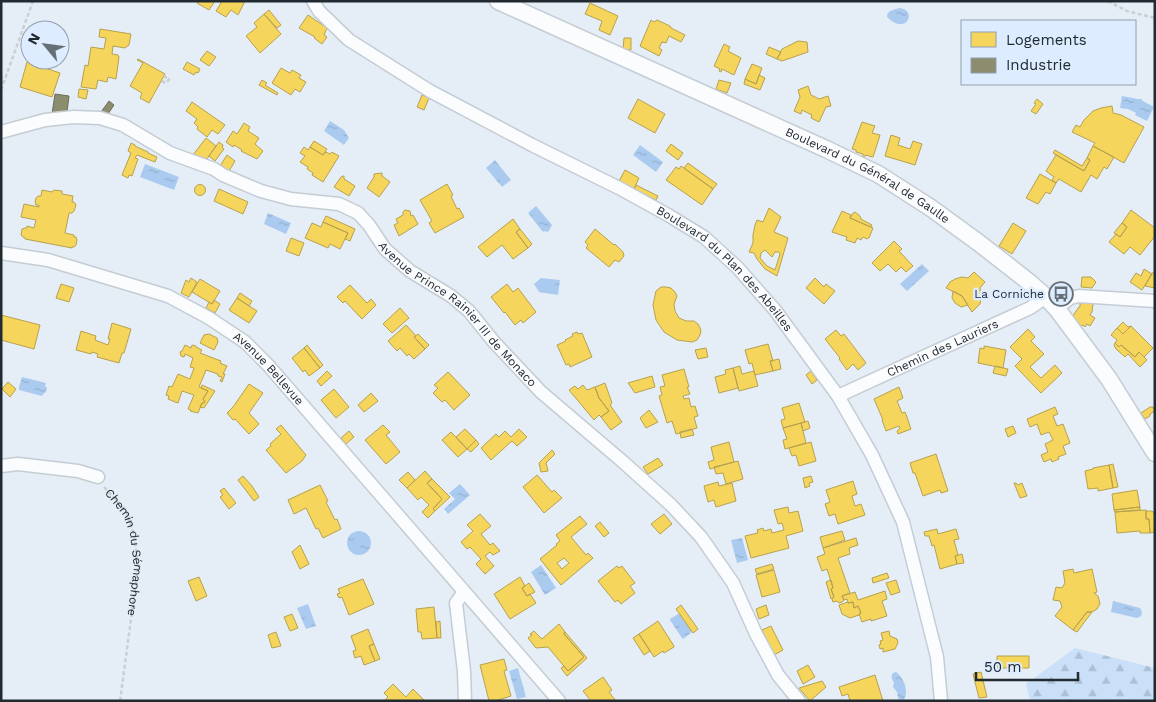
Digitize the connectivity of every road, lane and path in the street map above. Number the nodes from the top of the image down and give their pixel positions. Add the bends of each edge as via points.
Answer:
1 (33, 1) edge
2 (313, 1) edge
3 (498, 1) edge
4 (1108, 1) edge
5 (1155, 18) edge
6 (164, 76) dead end
7 (170, 78) dead end
8 (1, 90) edge
9 (1, 132) edge
10 (1, 253) edge
11 (1155, 302) edge
12 (1052, 303) junction
13 (838, 396) junction
14 (1155, 453) edge
15 (1, 466) edge
16 (98, 477) joint
17 (464, 592) junction
18 (120, 701) edge
19 (466, 701) edge
20 (559, 701) edge
21 (799, 701) edge
22 (941, 701) edge

1 - 8 path
2 - 13 street, Boulevard du Plan des Abeilles via 349,40 430,91 619,188 704,237 775,310
3 - 12 street, Boulevard du Général de Gaulle via 878,174 963,231
4 - 5 path via 1127,11
6 - 7 path via 163,82
9 - 21 street, Avenue Prince Rainier III de Monaco via 45,120 100,118 123,125 170,153 261,191 291,199 339,204 358,213 385,249 410,271 469,311 541,392 664,499 701,537 733,583 778,675
10 - 17 street, Avenue Bellevue via 48,260 168,296 244,342 268,365
11 - 12 street, Chemin des Lauriers via 1079,296
12 - 13 street, Chemin des Lauriers via 1030,308
12 - 14 street, Boulevard du Général de Gaulle via 1110,379
13 - 22 street, Boulevard du Plan des Abeilles via 872,455 903,522 937,657
15 - 16 street, Chemin du Sémaphore via 18,464
16 - 18 path, Chemin du Sémaphore via 127,514 134,534 138,567
17 - 19 street via 456,603
17 - 20 street, Avenue Bellevue

